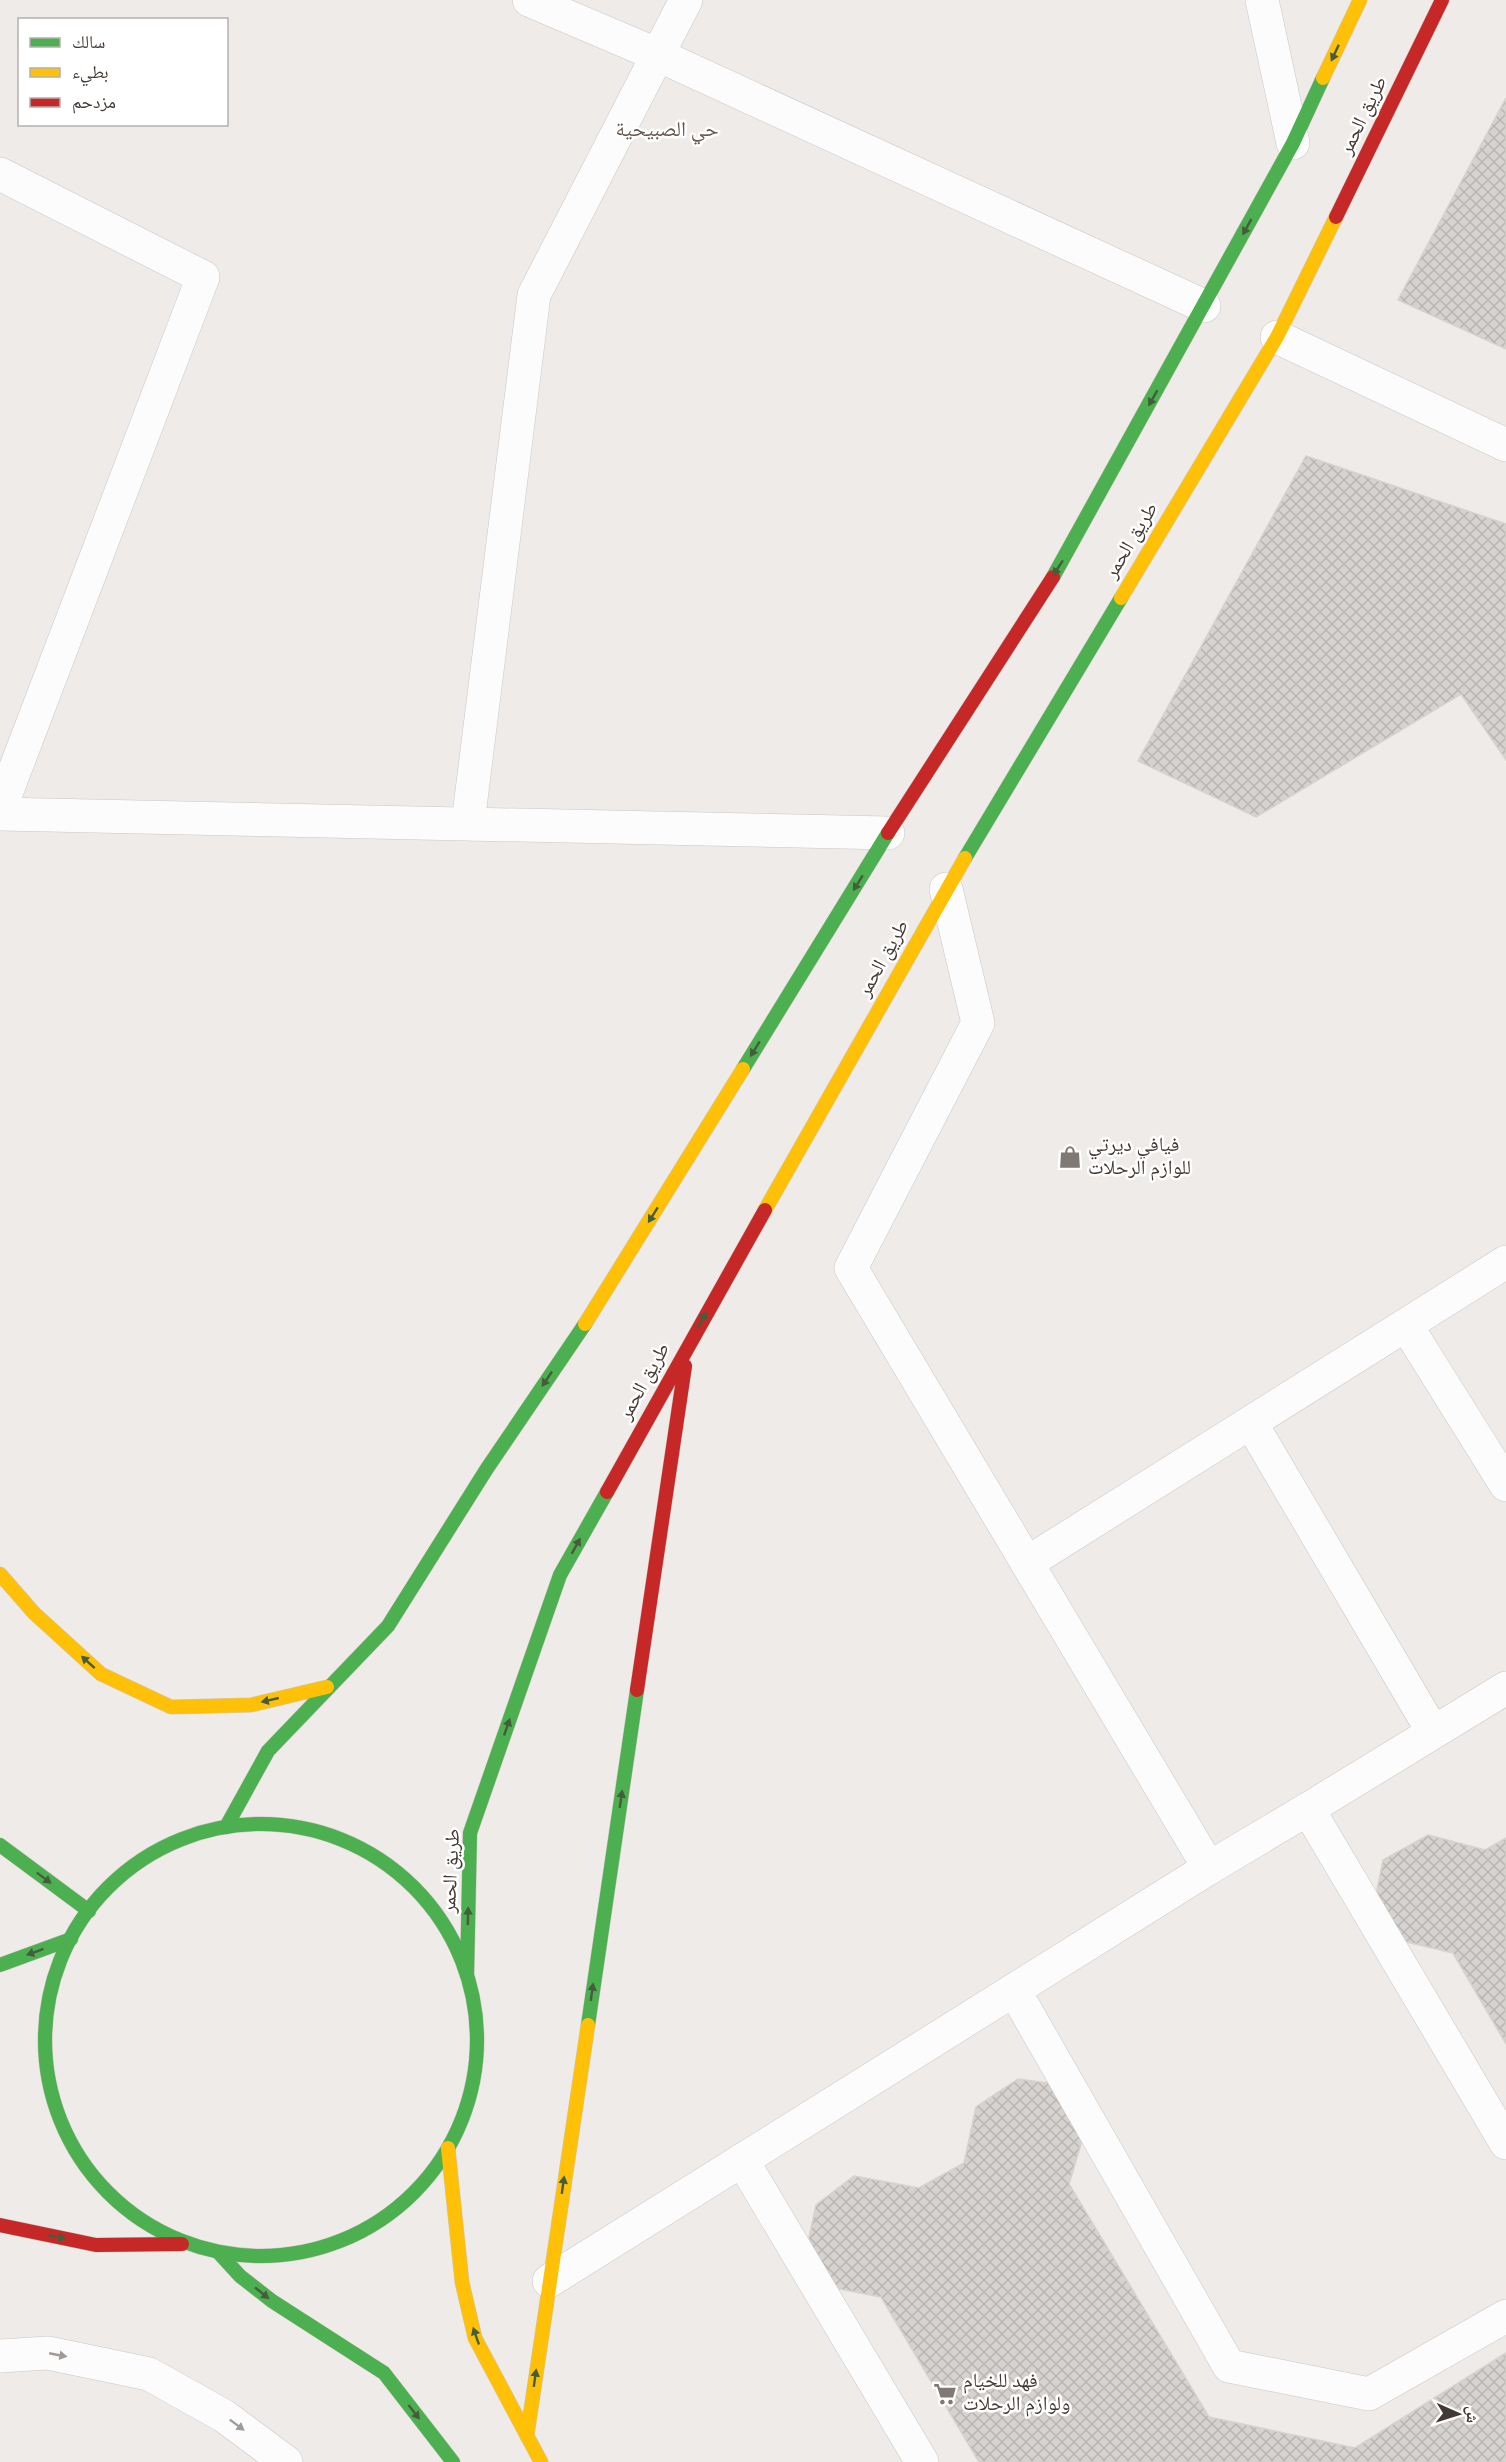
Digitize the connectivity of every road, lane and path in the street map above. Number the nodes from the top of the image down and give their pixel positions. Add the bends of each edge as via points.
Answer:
1 (529, 0) edge
2 (686, 0) edge
3 (1262, 0) edge
4 (1360, 0) edge
5 (1442, 0) edge
6 (657, 55) junction
7 (1293, 143) junction
8 (0, 174) edge
9 (1204, 306) junction
10 (1277, 337) junction
11 (1506, 446) edge
12 (0, 809) edge
13 (0, 814) edge
14 (468, 824) junction
15 (888, 833) junction
16 (946, 889) junction
17 (1506, 1262) edge
18 (1406, 1325) junction
19 (688, 1346) junction
20 (1251, 1423) junction
21 (1506, 1485) edge
22 (1027, 1563) junction
23 (0, 1574) edge
24 (327, 1687) junction
25 (1506, 1688) edge
26 (1433, 1732) junction
27 (1308, 1809) junction
28 (226, 1827) junction
29 (0, 1845) edge
30 (1209, 1868) junction
31 (89, 1911) junction
32 (71, 1939) junction
33 (0, 1965) edge
34 (467, 1975) junction
35 (1014, 1990) junction
36 (1506, 2143) edge
37 (448, 2148) junction
38 (742, 2160) junction
39 (0, 2225) edge
40 (189, 2244) junction
41 (219, 2253) junction
42 (549, 2281) junction
43 (1506, 2316) edge
44 (0, 2356) edge
45 (526, 2436) junction
46 (286, 2462) edge
47 (453, 2462) edge
48 (541, 2462) edge
49 (922, 2462) edge

1 - 6 street
2 - 6 street
3 - 7 street
4 -> 7 street
5 - 10 street, طريق الحمر
6 - 9 street
6 - 14 street via 534,295
7 -> 9 street
8 - 12 street via 203,277
9 -> 15 street via 1067,555
10 - 11 street
10 - 16 street, طريق الحمر
13 - 14 street
14 - 15 street
15 -> 24 street via 592,1314 486,1470 388,1626
19 -> 16 street, طريق الحمر
16 - 22 street via 978,1023 851,1268
17 - 18 street
18 - 20 street
18 - 21 street
34 -> 19 street, طريق الحمر via 470,1833 560,1575
42 -> 19 street
20 - 22 street
20 - 26 street
22 - 30 street
24 -> 23 street via 251,1705 171,1707 101,1674 34,1613
24 - 28 street via 268,1751
25 - 26 street
26 - 27 street
27 - 30 street
27 - 36 street
28 - 31 street via 194,1834 135,1864
28 - 34 street via 254,1824 310,1829 336,1837 386,1863 414,1888 443,1924
29 -> 31 street
30 - 35 street
31 - 32 street
32 -> 33 street
32 - 40 street via 58,1967 46,2028 51,2089 61,2118 91,2173 111,2196 152,2226
34 - 37 street via 476,2019 476,2063 461,2121
35 - 38 street
35 - 43 street via 1229,2366 1369,2394
37 - 41 street via 412,2195 364,2231 308,2252 258,2256
45 -> 37 street via 475,2338 462,2282
38 - 42 street
38 - 49 street
39 -> 40 street via 96,2245
40 - 41 street
41 -> 47 street via 272,2301 384,2373
45 -> 42 street
44 -> 46 street via 48,2353 149,2374 224,2416
45 - 48 street

